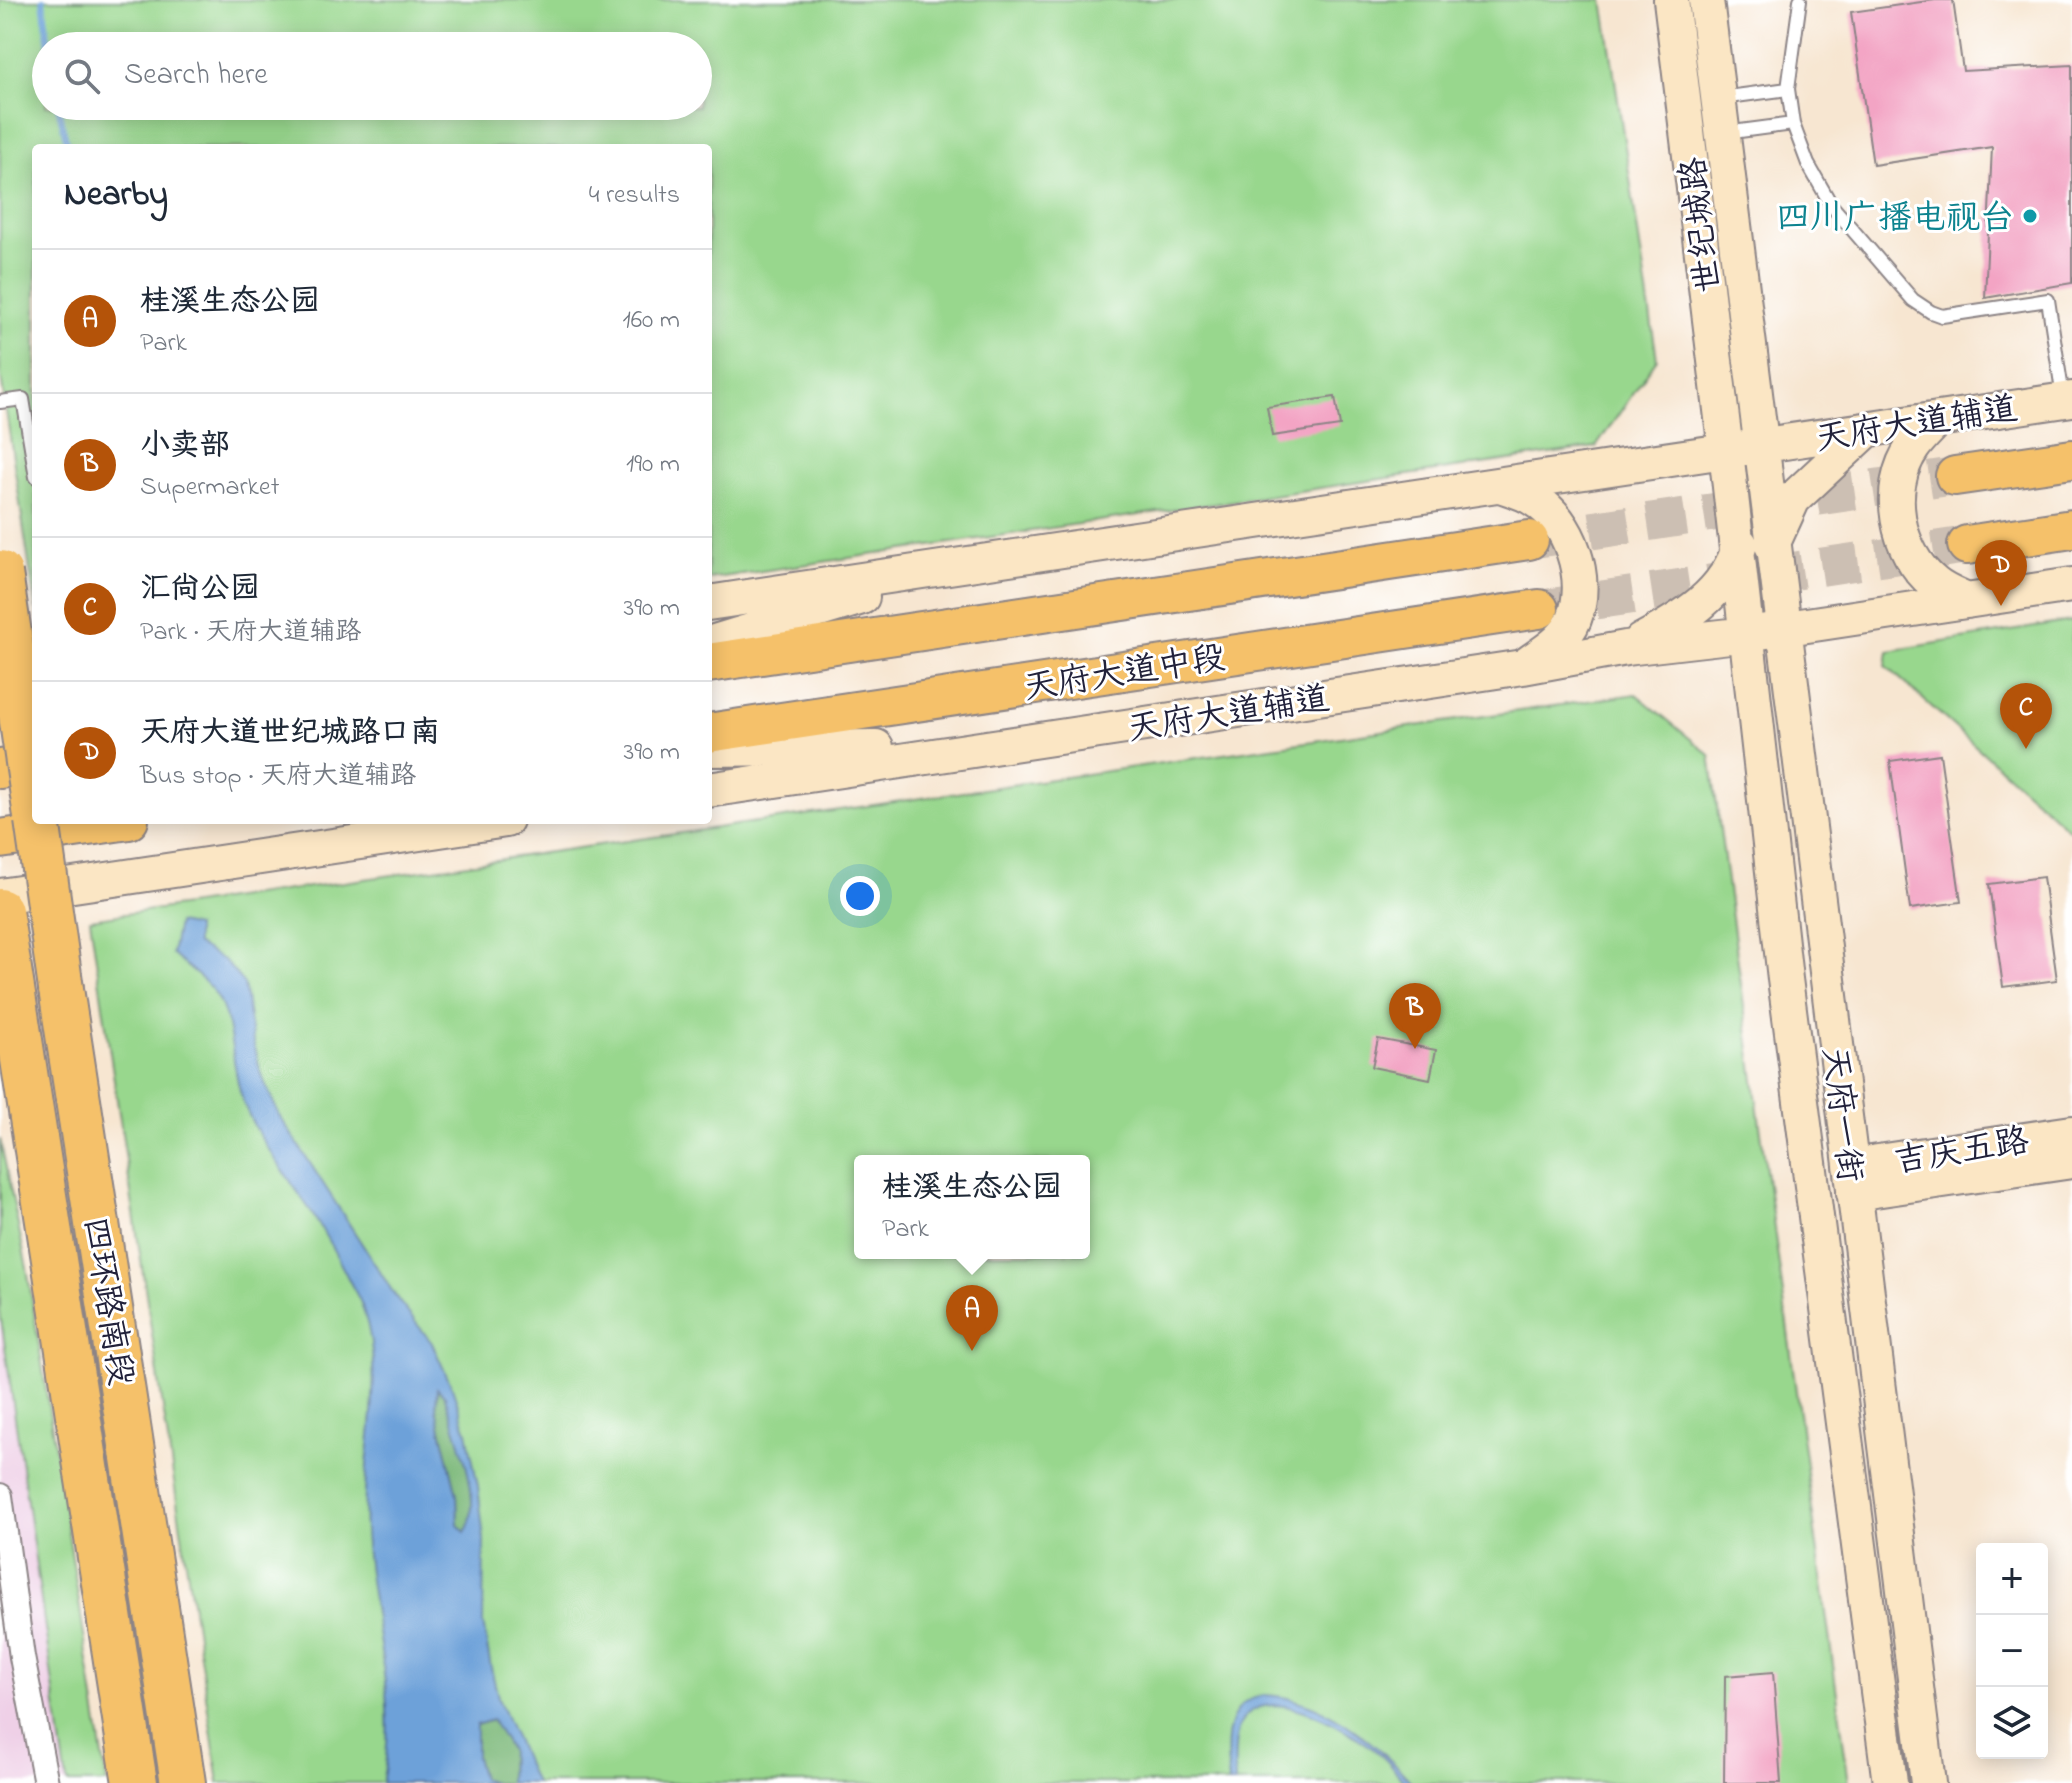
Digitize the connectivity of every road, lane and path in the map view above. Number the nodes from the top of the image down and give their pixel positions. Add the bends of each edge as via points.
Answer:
1 (1671, 0) edge
2 (1706, 0) edge
3 (1800, 0) edge
4 (1788, 89) junction
5 (1718, 99) junction
6 (1793, 124) junction
7 (1723, 134) junction
8 (2068, 399) edge
9 (0, 402) edge
10 (1938, 419) junction
11 (1867, 430) junction
12 (1760, 446) junction
13 (1726, 451) junction
14 (32, 453) edge
15 (2072, 459) edge
16 (1955, 476) tunnel mouth
17 (1500, 485) junction
18 (2072, 529) edge
19 (1529, 540) tunnel mouth
20 (1773, 545) junction
21 (1967, 545) tunnel mouth
22 (1738, 551) junction
23 (974, 563) junction
24 (0, 573) edge
25 (2072, 585) edge
26 (1967, 601) junction
27 (712, 602) edge
28 (1539, 609) tunnel mouth
29 (1783, 629) junction
30 (1747, 634) junction
31 (712, 643) edge
32 (1626, 648) junction
33 (712, 662) edge
34 (1523, 667) junction
35 (32, 705) edge
36 (0, 709) edge
37 (712, 732) edge
38 (997, 746) junction
39 (712, 749) edge
40 (0, 757) edge
41 (32, 757) edge
42 (32, 765) edge
43 (0, 769) edge
44 (712, 789) edge
45 (32, 791) edge
46 (37, 824) edge
47 (102, 824) edge
48 (479, 824) edge
49 (88, 826) junction
50 (0, 839) edge
51 (0, 858) edge
52 (0, 896) edge
53 (0, 911) edge
54 (2072, 1133) edge
55 (2072, 1161) edge
56 (1852, 1180) junction
57 (0, 1496) edge
58 (0, 1637) edge
59 (22, 1657) junction
60 (46, 1783) edge
61 (135, 1783) edge
62 (183, 1783) edge
63 (1890, 1783) edge
64 (1928, 1783) edge

1 - 13 street, 世纪城路
2 - 5 street, 世纪城路
3 - 4 lane
4 - 5 lane
4 - 6 lane
5 - 7 street, 世纪城路
6 - 7 lane
6 - 8 lane via 1832,206 1913,300 1942,316 2048,300
7 - 12 street, 世纪城路
8 - 10 street, 天府大道辅道
9 - 14 lane via 23,399
10 - 11 street, 天府大道辅道
10 - 26 street via 1903,468 1899,520 1904,544 1918,568 1936,585
11 - 12 street, 天府大道辅道
11 - 20 street via 1793,499
12 - 13 street, 天府大道辅道
12 - 20 street, 天府一街
12 - 22 street
13 - 17 street
13 - 22 street, 天府一街
15 - 16 main road
17 - 23 street
17 - 34 street via 1533,498 1563,526 1580,592 1574,620 1557,643
18 - 21 main road
19 - 33 main road, 天府大道中段
20 - 29 street, 天府一街
20 - 30 street
22 - 30 street, 天府一街
22 - 32 street via 1716,590 1697,608
23 - 27 street
23 - 31 street
24 - 45 highway, 四环路南段, bridge
25 - 26 street, 天府大道辅道
26 - 29 street, 天府大道辅道
28 - 37 main road, 天府大道中段
29 - 30 street, 天府大道辅道
29 - 56 street, 天府一街
30 - 32 street, 天府大道辅道
30 - 63 street, 天府一街 via 1785,979
32 - 34 street, 天府大道辅道
34 - 38 street, 天府大道辅道
35 - 36 street
38 - 39 street
38 - 44 street, 天府大道辅道
40 - 41 main road
42 - 43 main road
46 - 62 highway, 四环路南段, bridge
47 - 49 main road
48 - 52 street
49 - 50 main road
49 - 51 main road
53 - 61 highway, 四环路南段
54 - 56 street, 吉庆五路
55 - 56 street, 吉庆五路
56 - 64 street, 天府一街
57 - 59 street
58 - 59 street
59 - 60 street

